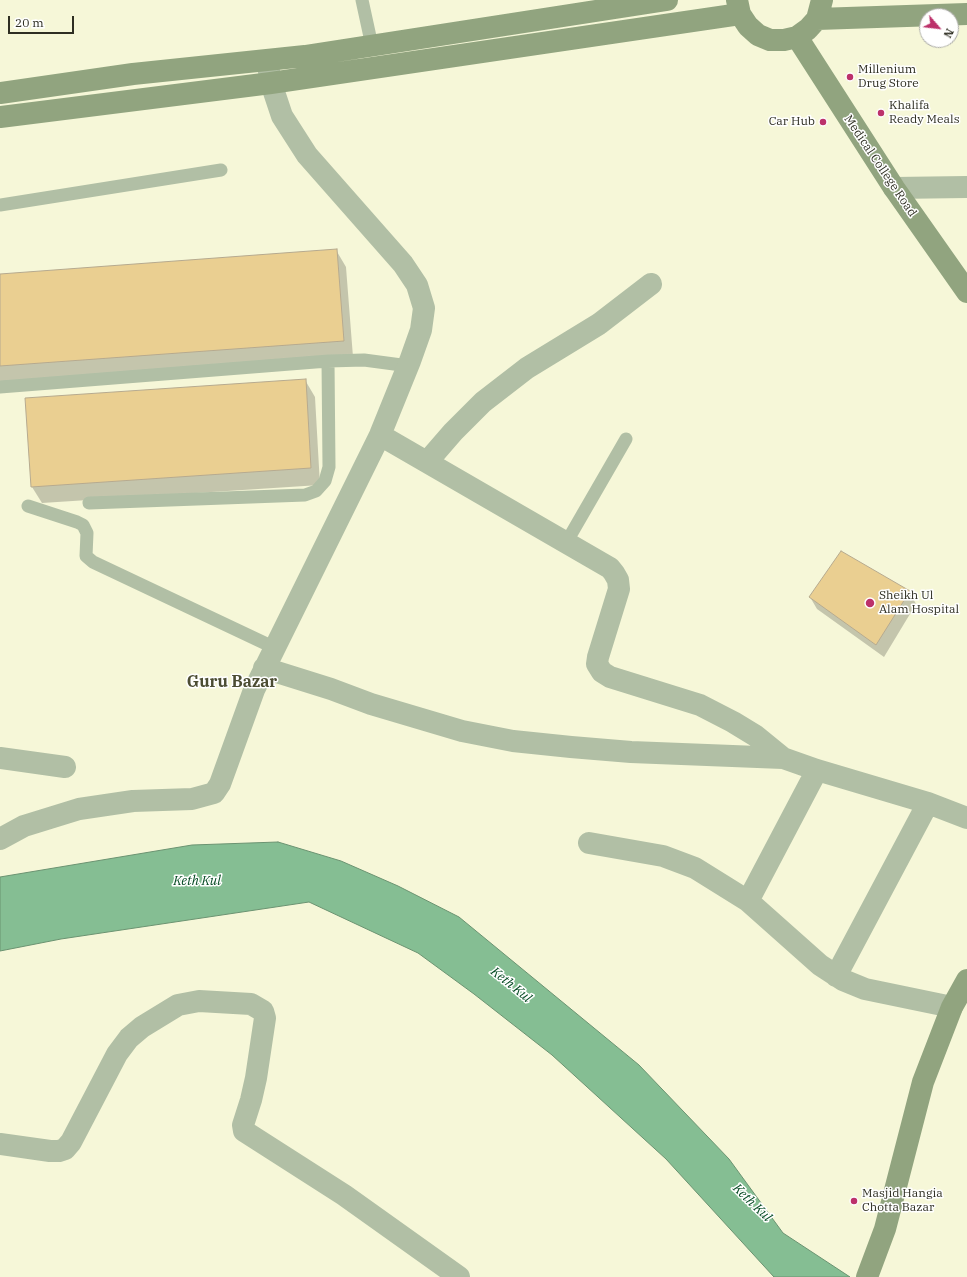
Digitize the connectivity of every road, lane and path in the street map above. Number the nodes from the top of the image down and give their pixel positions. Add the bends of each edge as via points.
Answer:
1 (362, 0) edge
2 (667, 0) edge
3 (738, 7) edge
4 (820, 9) edge
5 (967, 14) edge
6 (797, 37) junction
7 (372, 46) junction
8 (267, 60) junction
9 (271, 84) junction
10 (0, 93) edge
11 (0, 117) edge
12 (221, 170) dead end
13 (967, 187) edge
14 (894, 188) junction
15 (0, 205) edge
16 (651, 284) dead end
17 (967, 292) edge
18 (328, 361) junction
19 (409, 366) junction
20 (0, 387) edge
21 (380, 435) junction
22 (626, 440) dead end
23 (427, 462) junction
24 (89, 503) dead end
25 (28, 506) dead end
26 (566, 543) junction
27 (275, 648) junction
28 (264, 668) junction
29 (0, 758) edge
30 (783, 758) junction
31 (65, 767) dead end
32 (817, 770) junction
33 (928, 803) junction
34 (967, 818) edge
35 (0, 839) edge
36 (590, 843) dead end
37 (748, 901) junction
38 (836, 976) junction
39 (967, 980) edge
40 (952, 1007) junction
41 (0, 1144) edge
42 (459, 1277) edge
43 (867, 1277) edge

1 - 7 lane
2 - 7 main road
3 - 6 main road via 748,26 758,35 770,40
3 - 9 main road
4 - 5 main road
4 - 6 main road via 808,30
6 - 14 main road, Medical College Road
7 - 8 main road
8 - 9 street
8 - 10 main road via 133,74
9 - 11 main road
9 - 19 street via 282,116 307,156 403,264 417,285 424,308
12 - 15 lane
13 - 14 street
14 - 17 main road, Medical College Road
16 - 23 street via 599,324 528,368 483,402
18 - 19 lane via 364,360
18 - 20 lane
18 - 24 lane via 329,467 325,481 316,491 305,495
19 - 21 street
21 - 23 street
21 - 27 street
22 - 26 lane
23 - 26 street
25 - 27 lane via 77,522 82,526 87,533 86,556 93,562
26 - 30 street via 610,568 618,580 619,589 598,657 597,664 602,672 610,677 700,705 756,736
27 - 28 street
28 - 30 street via 378,706 462,730 513,741 631,752
28 - 35 street via 220,784 214,793 192,799 133,801 79,809 24,826
29 - 31 street
30 - 32 street
32 - 33 street
32 - 37 street
33 - 34 street
33 - 38 street
36 - 37 street via 663,856 695,868
37 - 38 street via 820,965
38 - 40 street via 864,989
39 - 40 main road
40 - 43 main road via 922,1082 885,1229
41 - 42 street via 59,1151 65,1149 116,1054 142,1026 178,1005 199,1001 251,1004 263,1011 265,1018 252,1100 243,1125 244,1130 344,1195

